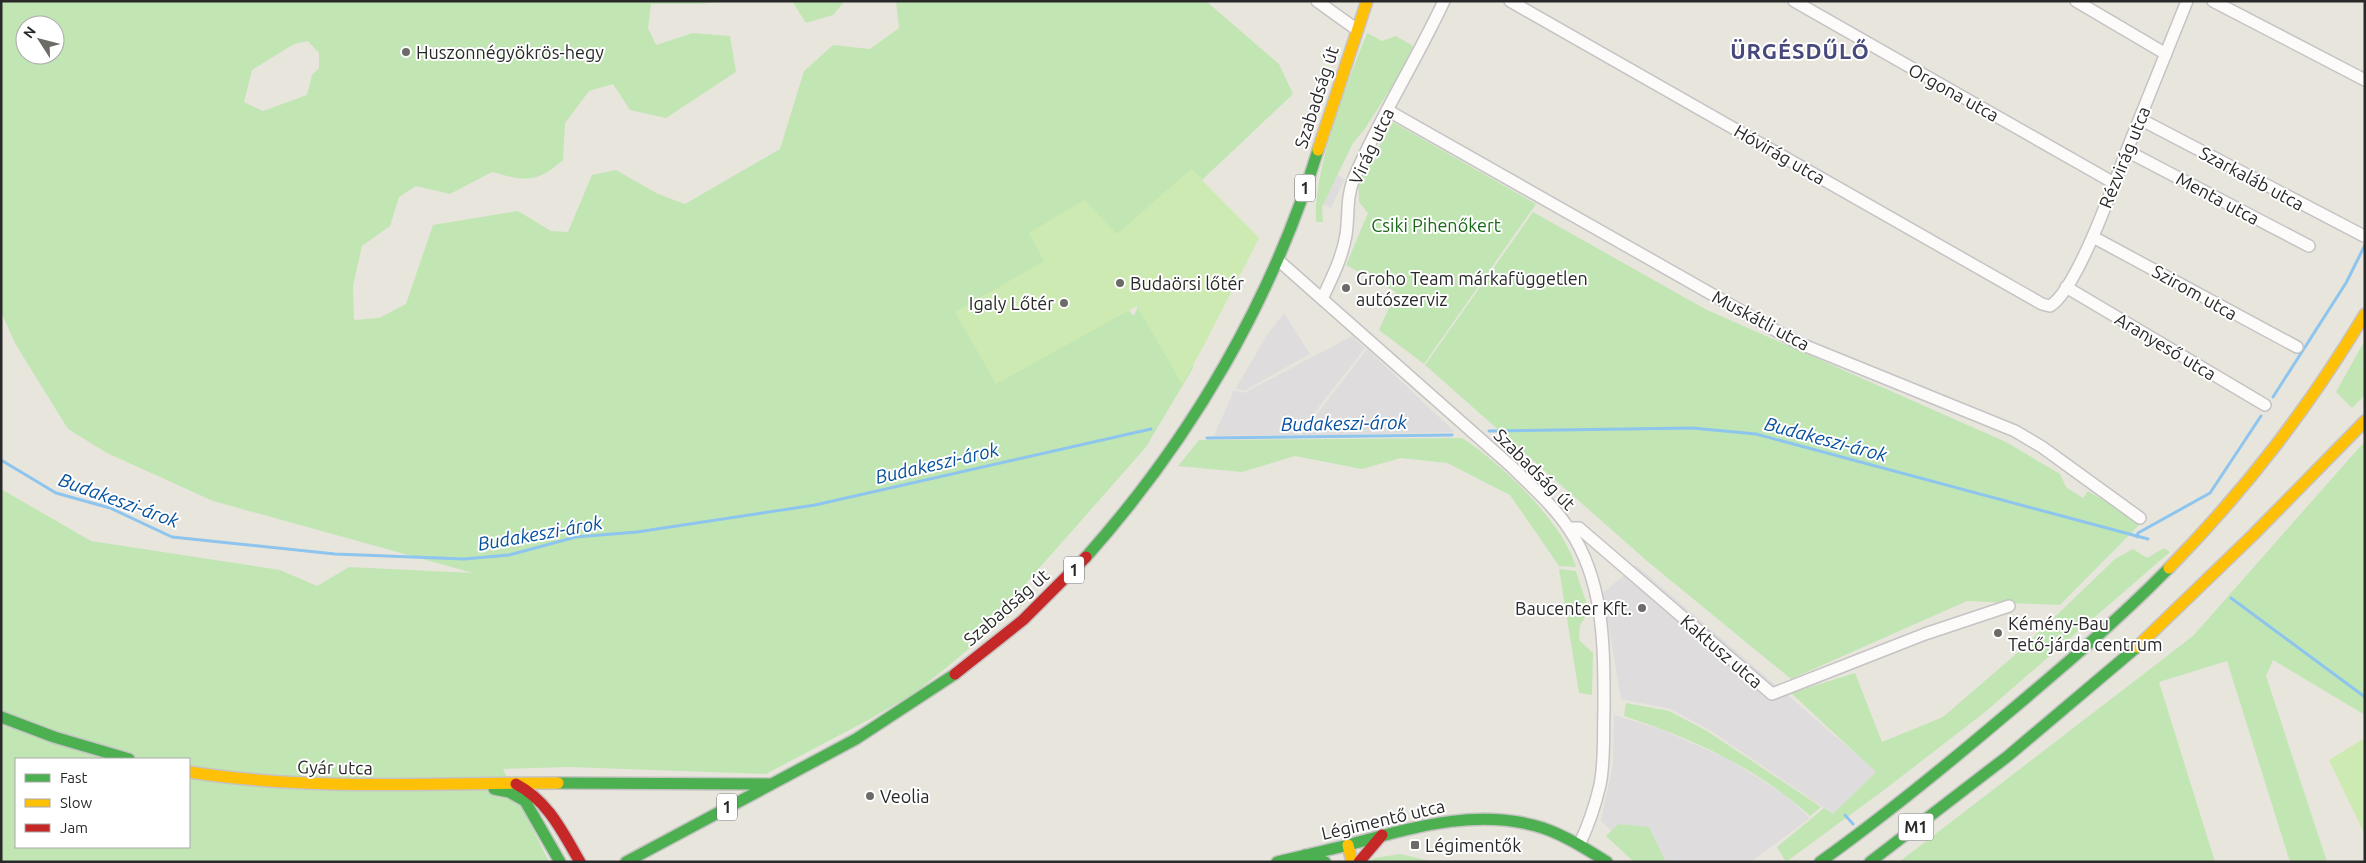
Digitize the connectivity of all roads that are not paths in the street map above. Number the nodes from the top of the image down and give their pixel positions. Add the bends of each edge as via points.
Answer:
1 (1317, 1) edge
2 (1367, 1) edge
3 (1444, 1) edge
4 (1510, 1) edge
5 (1794, 1) edge
6 (2076, 1) edge
7 (2187, 1) edge
8 (2214, 1) edge
9 (1356, 29) junction
10 (2166, 54) junction
11 (2365, 80) edge
12 (1387, 110) junction
13 (2140, 119) junction
14 (2127, 150) junction
15 (2114, 183) junction
16 (2364, 236) edge
17 (2093, 237) junction
18 (2309, 246) dead end
19 (1278, 260) junction
20 (2066, 287) junction
21 (1322, 299) junction
22 (2050, 306) joint
23 (2365, 314) edge
24 (2297, 347) dead end
25 (2265, 405) dead end
26 (2365, 421) edge
27 (2140, 518) dead end
28 (1569, 528) junction
29 (2010, 606) dead end
30 (1, 717) edge
31 (126, 758) edge
32 (190, 772) edge
33 (514, 783) junction
34 (711, 783) junction
35 (771, 784) junction
36 (482, 786) junction
37 (1960, 794) junction
38 (721, 810) junction
39 (1382, 835) junction
40 (1580, 843) junction
41 (1348, 845) junction
42 (1331, 849) junction
43 (1305, 855) junction
44 (558, 860) edge
45 (631, 860) edge
46 (1871, 861) edge
47 (580, 862) edge
48 (1277, 862) edge
49 (1325, 862) edge
50 (1335, 862) edge
51 (1352, 862) edge
52 (1359, 862) edge
53 (1607, 862) edge
54 (1820, 862) edge
55 (1885, 862) edge

1 - 9 street
2 - 9 main road, Szabadság út / 1
3 - 12 street, Virág utca
4 - 22 street, Hóvirág utca
5 - 15 street, Orgona utca
6 - 10 street
7 - 10 street, Rézvirág utca
8 - 11 street
9 - 19 main road, Szabadság út / 1 via 1296,215
10 - 13 street, Rézvirág utca
12 - 21 street, Virág utca via 1349,192 1346,234 1337,267
12 - 27 street, Muskátli utca via 1796,342 2015,431
13 - 14 street, Rézvirág utca
13 - 16 street, Szarkaláb utca
14 - 15 street, Rézvirág utca
14 - 18 street, Menta utca
15 - 17 street, Rézvirág utca
17 - 20 street, Rézvirág utca
17 - 24 street, Szirom utca
19 - 21 street, Szabadság út
19 - 35 main road, Szabadság út / 1 via 1236,345 1198,409 1139,491 1074,570 1037,607 929,692 843,746
20 - 22 street, Rézvirág utca
20 - 25 street, Aranyeső utca
21 - 28 street, Szabadság út via 1512,467
23 - 54 main road, M1 via 2339,360 2282,442 2215,522 2144,596 1939,770
26 - 37 main road, M1 via 2139,645
28 - 29 street, Kaktusz utca via 1579,528 1772,694 1925,634
28 - 40 street, Szabadság út via 1589,572 1604,647 1603,762 1595,803
30 - 31 main road
32 - 36 main road, Gyár utca via 310,785
33 - 34 main road, Gyár utca
33 - 36 main road, Gyár utca
33 - 47 main road via 541,799
34 - 35 main road, Gyár utca
34 - 38 main road via 719,797
35 - 38 main road, 1
36 - 44 main road, Gyár utca via 509,792 525,801
37 - 46 main road, M1
37 - 55 main road
38 - 45 main road, 1
39 - 40 main road, Légimentő utca via 1452,820 1504,819 1544,828
39 - 41 main road, Légimentő utca
39 - 52 main road
40 - 53 main road, Légimentő utca
41 - 42 main road, Légimentő utca
41 - 51 main road
42 - 43 main road, Légimentő utca
42 - 50 main road
43 - 48 main road, Légimentő utca
43 - 49 main road

